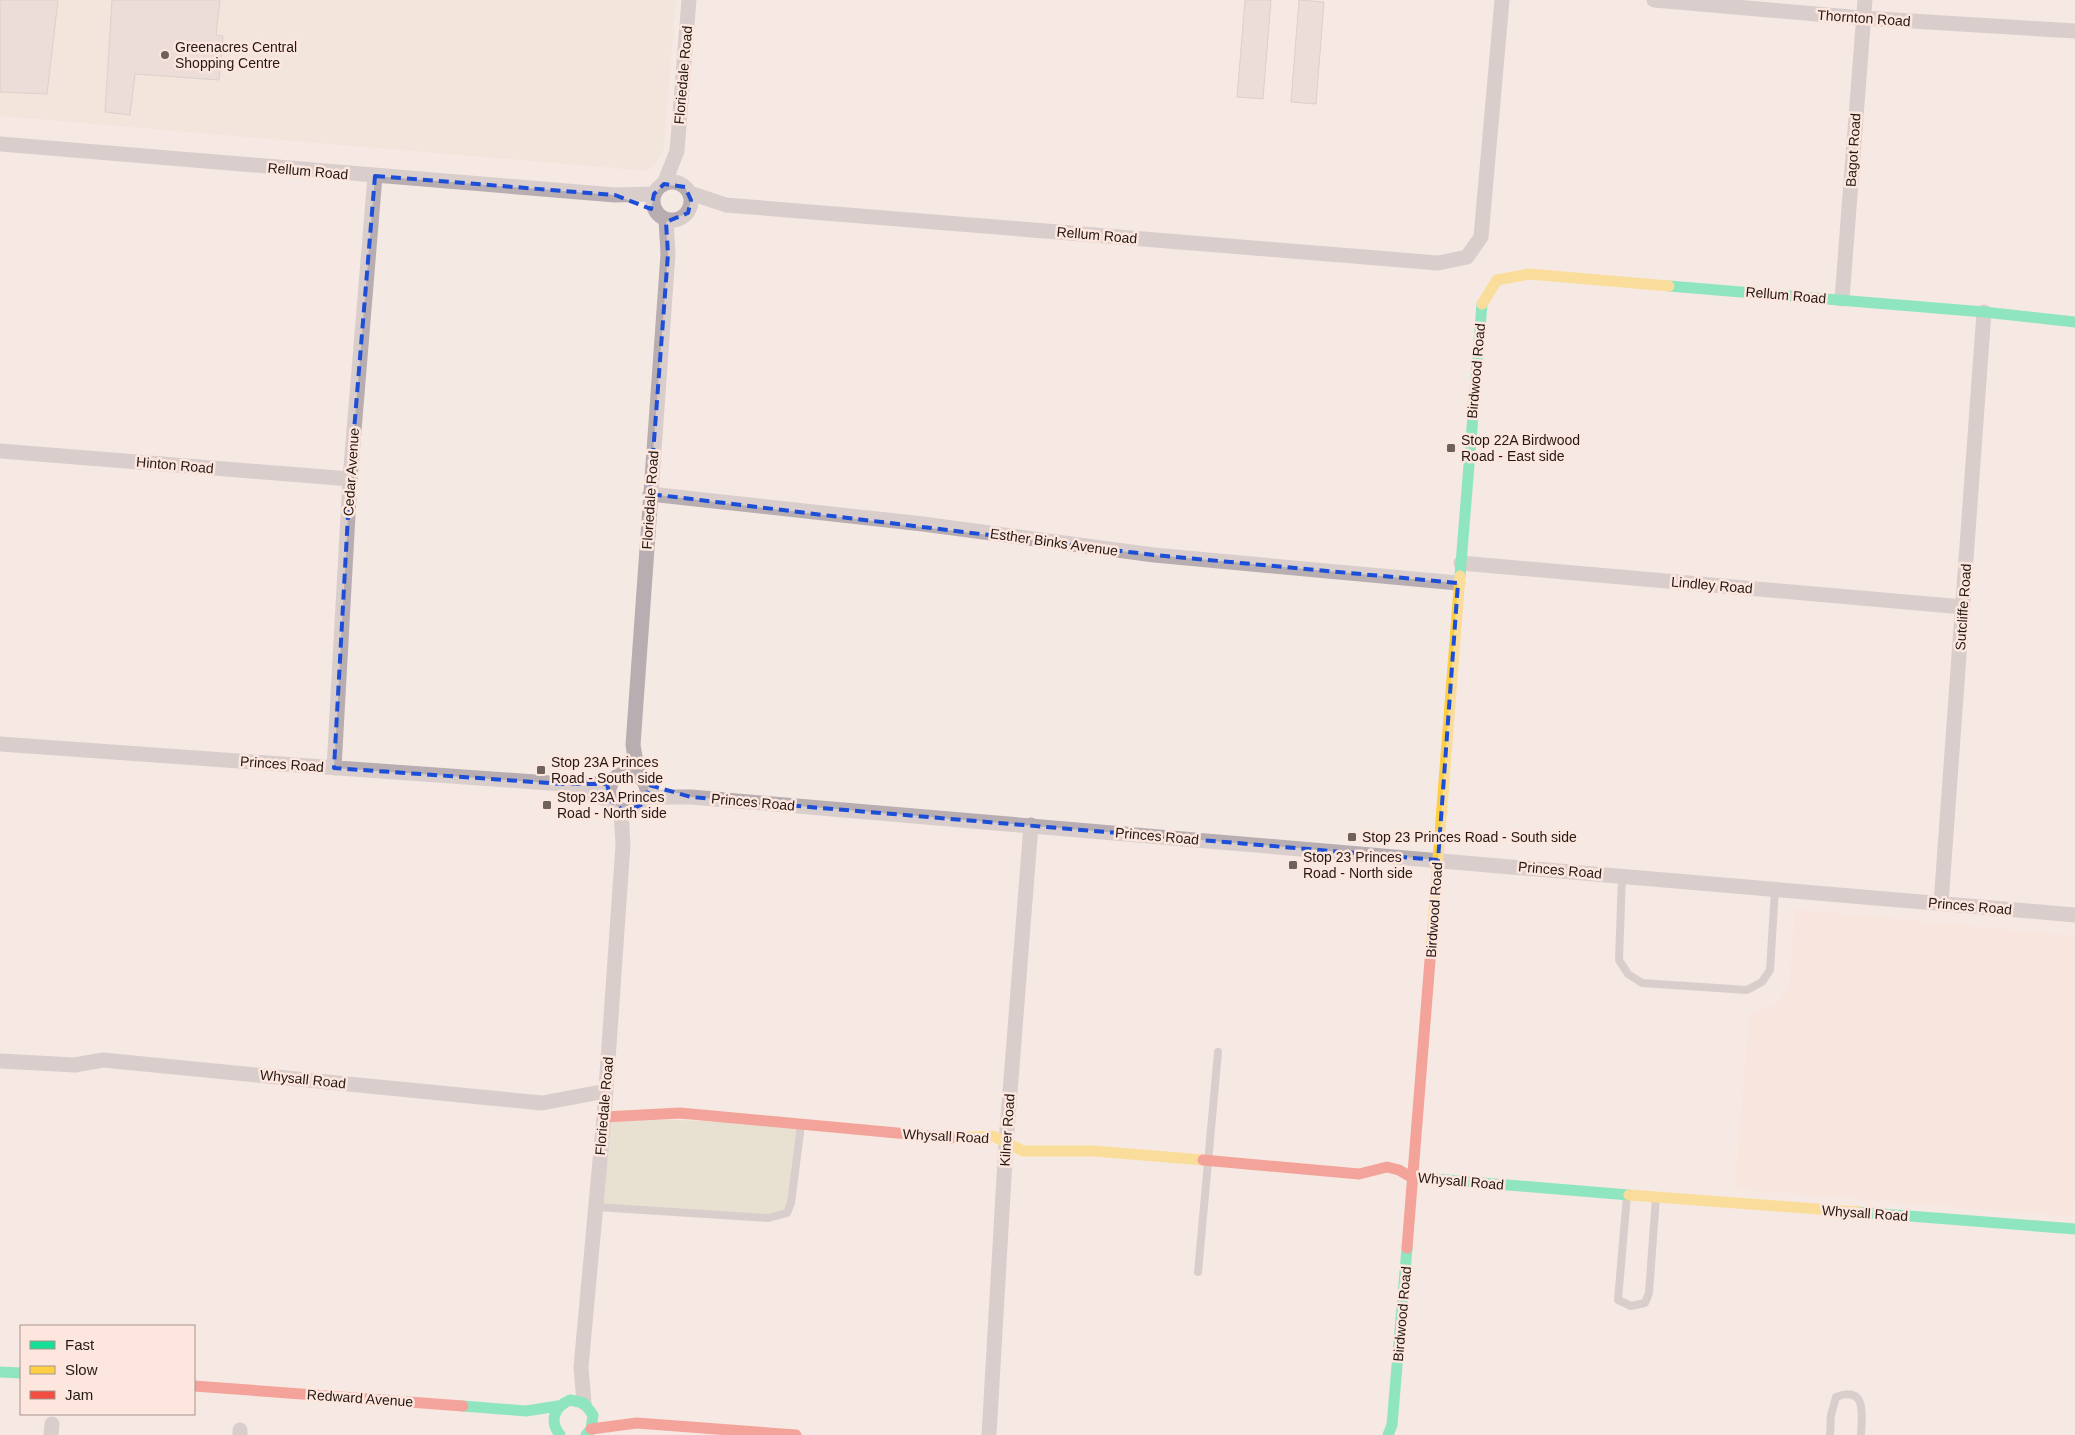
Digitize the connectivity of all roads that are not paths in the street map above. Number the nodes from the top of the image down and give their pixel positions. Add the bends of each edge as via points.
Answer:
1 (689, 0) edge
2 (1502, 0) edge
3 (1654, 0) edge
4 (1864, 0) edge
5 (1863, 18) junction
6 (2075, 32) edge
7 (0, 144) edge
8 (677, 151) junction
9 (375, 176) junction
10 (659, 189) junction
11 (687, 190) junction
12 (615, 195) junction
13 (726, 205) junction
14 (672, 216) junction
15 (1498, 280) joint
16 (1842, 299) junction
17 (1984, 312) junction
18 (2075, 322) edge
19 (0, 451) edge
20 (350, 478) junction
21 (650, 494) junction
22 (1461, 562) junction
23 (1458, 583) junction
24 (1963, 607) junction
25 (0, 744) edge
26 (633, 745) junction
27 (334, 768) junction
28 (615, 779) junction
29 (563, 784) junction
30 (644, 786) junction
31 (616, 806) junction
32 (638, 809) junction
33 (1031, 826) junction
34 (623, 845) junction
35 (1438, 860) junction
36 (1622, 876) junction
37 (1774, 889) junction
38 (1941, 903) junction
39 (2075, 915) edge
40 (1218, 1052) dead end
41 (0, 1061) edge
42 (606, 1091) junction
43 (604, 1117) junction
44 (801, 1125) junction
45 (1006, 1143) junction
46 (1209, 1161) junction
47 (1413, 1178) junction
48 (1627, 1195) junction
49 (1656, 1197) junction
50 (596, 1207) junction
51 (2075, 1229) edge
52 (1198, 1272) dead end
53 (0, 1372) edge
54 (20, 1373) edge
55 (195, 1386) edge
56 (575, 1404) junction
57 (526, 1411) junction
58 (636, 1423) junction
59 (588, 1432) edge
60 (1392, 1432) edge
61 (558, 1433) edge
62 (749, 1433) edge
63 (796, 1435) edge
64 (989, 1435) edge
65 (1830, 1435) edge
66 (1861, 1435) edge

1 - 8 street, Floriedale Road
2 - 13 street, Rellum Road via 1481,238 1468,257 1438,263
3 - 5 street, Thornton Road
4 - 5 street, Bagot Road
5 - 6 street, Thornton Road
5 - 16 street, Bagot Road
7 - 9 street, Rellum Road
8 - 10 street, Floriedale Road
8 - 11 street, Floriedale Road
9 - 12 street, Rellum Road
9 - 20 street, Cedar Avenue
10 - 11 street via 678,183
10 - 12 street, Rellum Road
10 - 14 street via 652,202
11 - 13 street, Rellum Road
11 - 14 street via 691,200
12 - 14 street, Rellum Road
13 - 14 street, Rellum Road
14 - 21 street, Floriedale Road
15 - 16 street, Rellum Road via 1528,274
15 - 22 street, Birdwood Road via 1481,307
16 - 17 street, Rellum Road
17 - 18 street, Rellum Road
17 - 24 street, Sutcliffe Road
19 - 20 street, Hinton Road
20 - 27 street, Cedar Avenue
21 - 23 street, Esther Binks Avenue via 923,524 1154,555
21 - 26 street, Floriedale Road
22 - 23 street, Birdwood Road
22 - 24 street, Lindley Road
23 - 35 street, Birdwood Road
24 - 38 street, Sutcliffe Road
25 - 27 street, Princes Road
26 - 28 street, Floriedale Road
26 - 30 street, Floriedale Road
27 - 29 street, Princes Road
28 - 29 street, Princes Road
28 - 30 street via 626,773
28 - 31 street via 609,793
29 - 31 street, Princes Road
30 - 32 street via 645,803
30 - 33 street, Princes Road via 691,797
31 - 32 street via 632,812
31 - 34 street, Floriedale Road
32 - 34 street, Floriedale Road
33 - 35 street, Princes Road
33 - 45 street, Kilner Road
34 - 42 street, Floriedale Road
35 - 36 street, Princes Road
35 - 47 street, Birdwood Road
36 - 37 street, Princes Road
36 - 37 lane, Princes Road via 1619,960 1628,974 1642,983 1747,990 1762,982 1770,970
37 - 38 street, Princes Road
38 - 39 street, Princes Road
40 - 46 lane
41 - 42 street, Whysall Road via 75,1065 104,1060 542,1103
42 - 43 street, Floriedale Road
43 - 44 street, Whysall Road via 680,1113
43 - 50 street, Floriedale Road
44 - 45 street, Whysall Road via 947,1138 993,1136
44 - 50 lane via 787,1213 768,1218
45 - 46 street, Whysall Road via 1023,1151 1094,1151
45 - 64 street, Kilner Road
46 - 47 street, Whysall Road via 1359,1174 1383,1166 1398,1168
46 - 52 lane
47 - 48 street, Whysall Road
47 - 60 street, Birdwood Road
48 - 49 street, Whysall Road
48 - 49 lane via 1618,1300 1631,1306 1645,1303 1649,1293
49 - 51 street, Whysall Road
50 - 56 street, Floriedale Road
53 - 54 street
55 - 57 street, Redward Avenue
56 - 57 street, Redward Avenue
56 - 58 street, Redward Avenue
56 - 59 street via 593,1415
56 - 61 street via 553,1420
57 - 61 street, Redward Avenue
58 - 59 street, Redward Avenue
58 - 62 street, Redward Avenue
62 - 63 street, Redward Avenue
65 - 66 lane via 1836,1397 1846,1393 1856,1396 1862,1404

